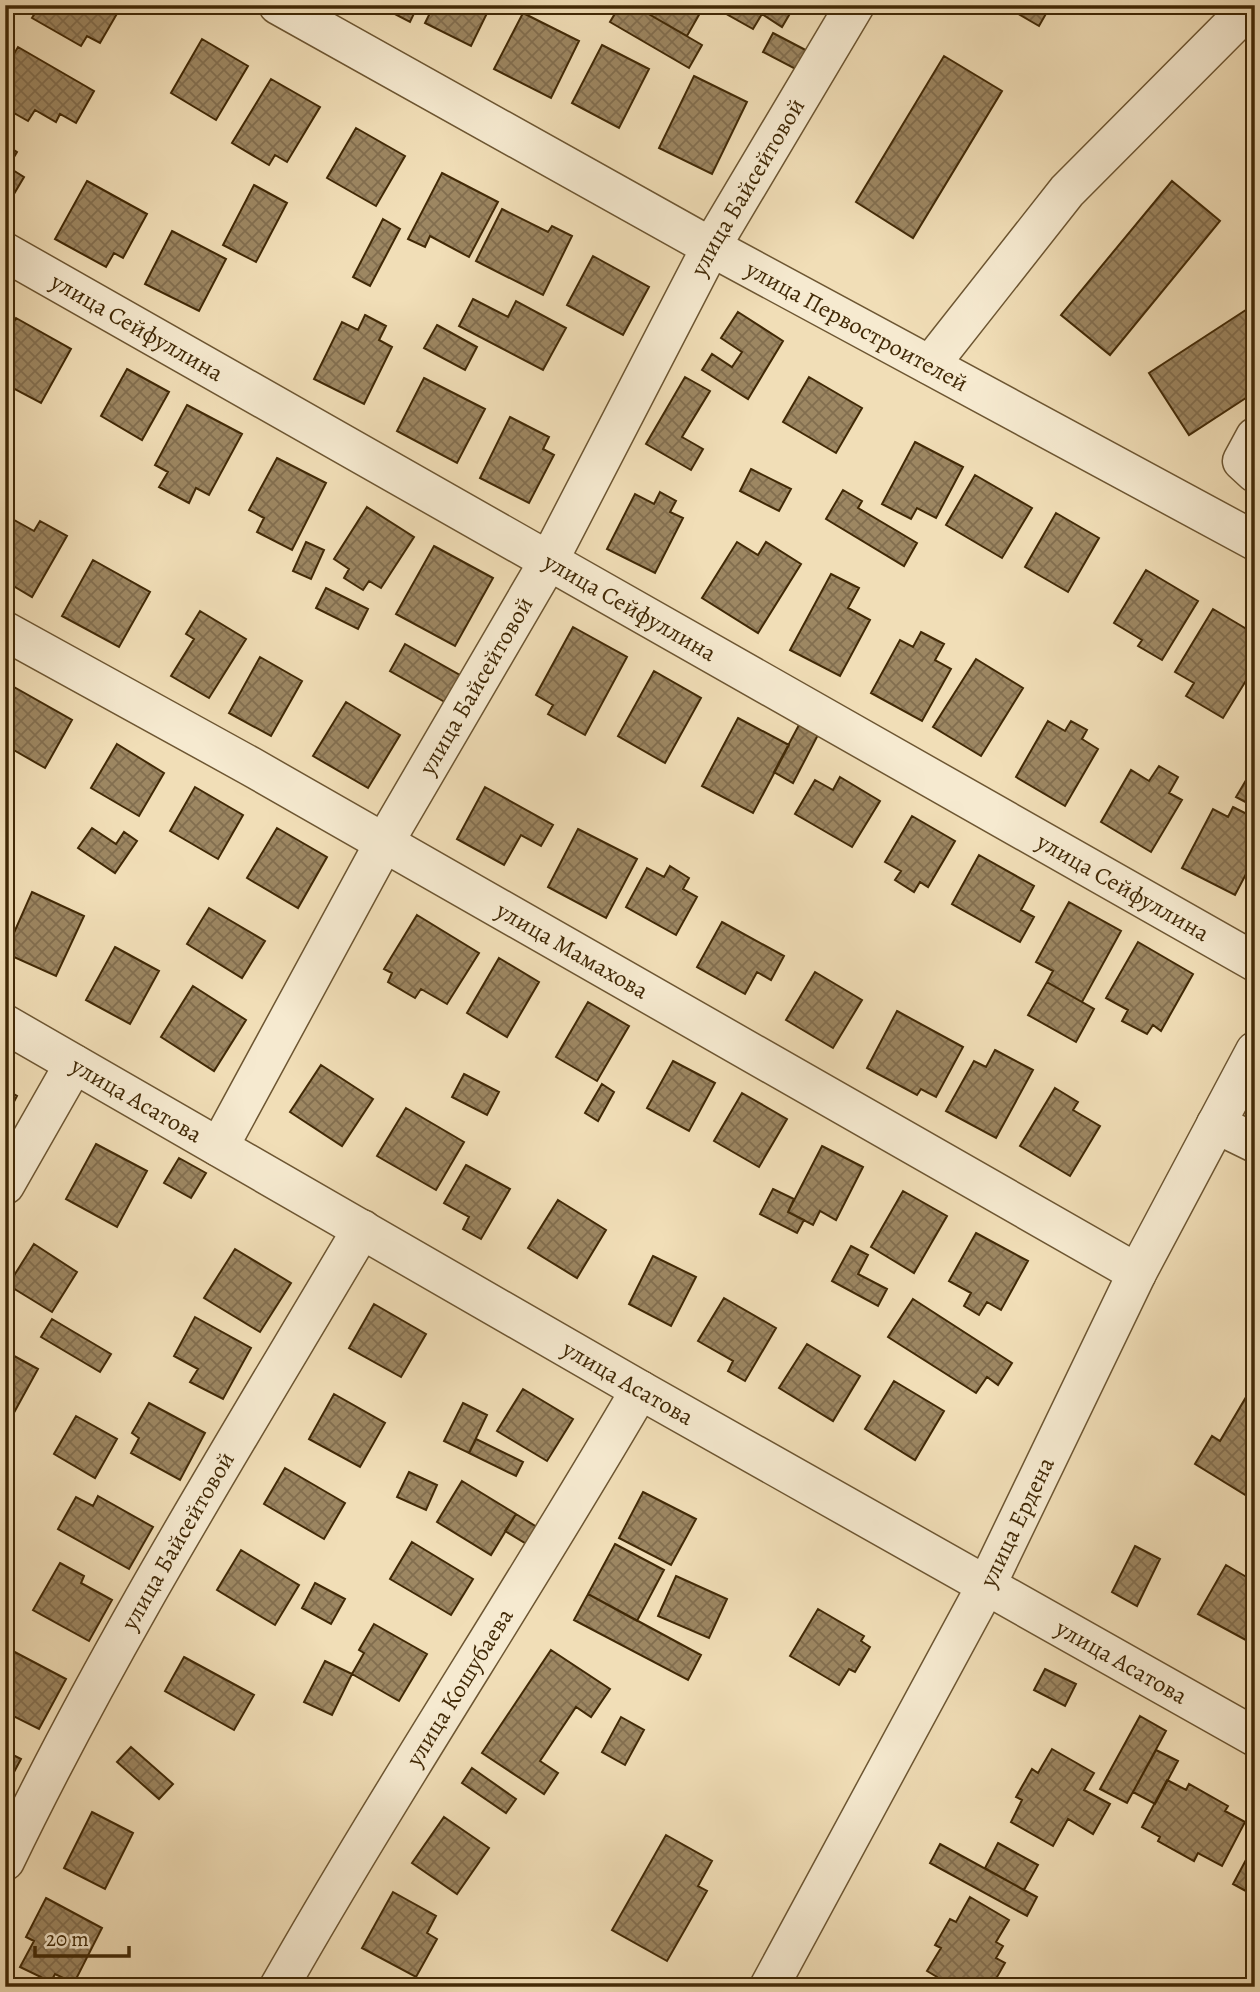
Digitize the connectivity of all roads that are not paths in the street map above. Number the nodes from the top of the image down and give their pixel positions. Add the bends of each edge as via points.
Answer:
1 (278, 5) edge
2 (855, 5) edge
3 (1252, 5) edge
4 (711, 247) junction
5 (5, 252) edge
6 (930, 365) junction
7 (1255, 437) edge
8 (1255, 473) edge
9 (1255, 541) edge
10 (548, 562) junction
11 (5, 631) edge
12 (384, 843) junction
13 (1255, 962) edge
14 (5, 1024) edge
15 (1255, 1051) edge
16 (74, 1064) junction
17 (1216, 1124) junction
18 (1255, 1143) edge
19 (219, 1147) junction
20 (5, 1185) edge
21 (362, 1229) junction
22 (1138, 1273) junction
23 (640, 1390) junction
24 (987, 1584) junction
25 (1255, 1737) edge
26 (5, 1861) edge
27 (279, 1987) edge
28 (769, 1987) edge

1 - 4 street, улица Первостроителей
2 - 4 street, улица Байсейтовой
3 - 6 street via 1067,191
4 - 6 street, улица Первостроителей
4 - 10 street, улица Байсейтовой
5 - 10 street, улица Сейфуллина
6 - 9 street, улица Первостроителей
7 - 8 street via 1242,461
10 - 12 street, улица Байсейтовой
10 - 13 street, улица Сейфуллина
11 - 12 street, улица Мамахова
12 - 19 street, улица Байсейтовой
12 - 22 street, улица Мамахова
14 - 16 street, улица Асатова
15 - 17 street, улица Ердена
16 - 19 street, улица Асатова
16 - 20 street
17 - 18 street
17 - 22 street, улица Ердена
19 - 21 street, улица Асатова
21 - 23 street, улица Асатова
21 - 26 street, улица Байсейтовой via 177,1540 52,1764
22 - 24 street, улица Ердена
23 - 24 street, улица Асатова
23 - 27 street, улица Кошубаева
24 - 25 street, улица Асатова
24 - 28 street, улица Ердена

